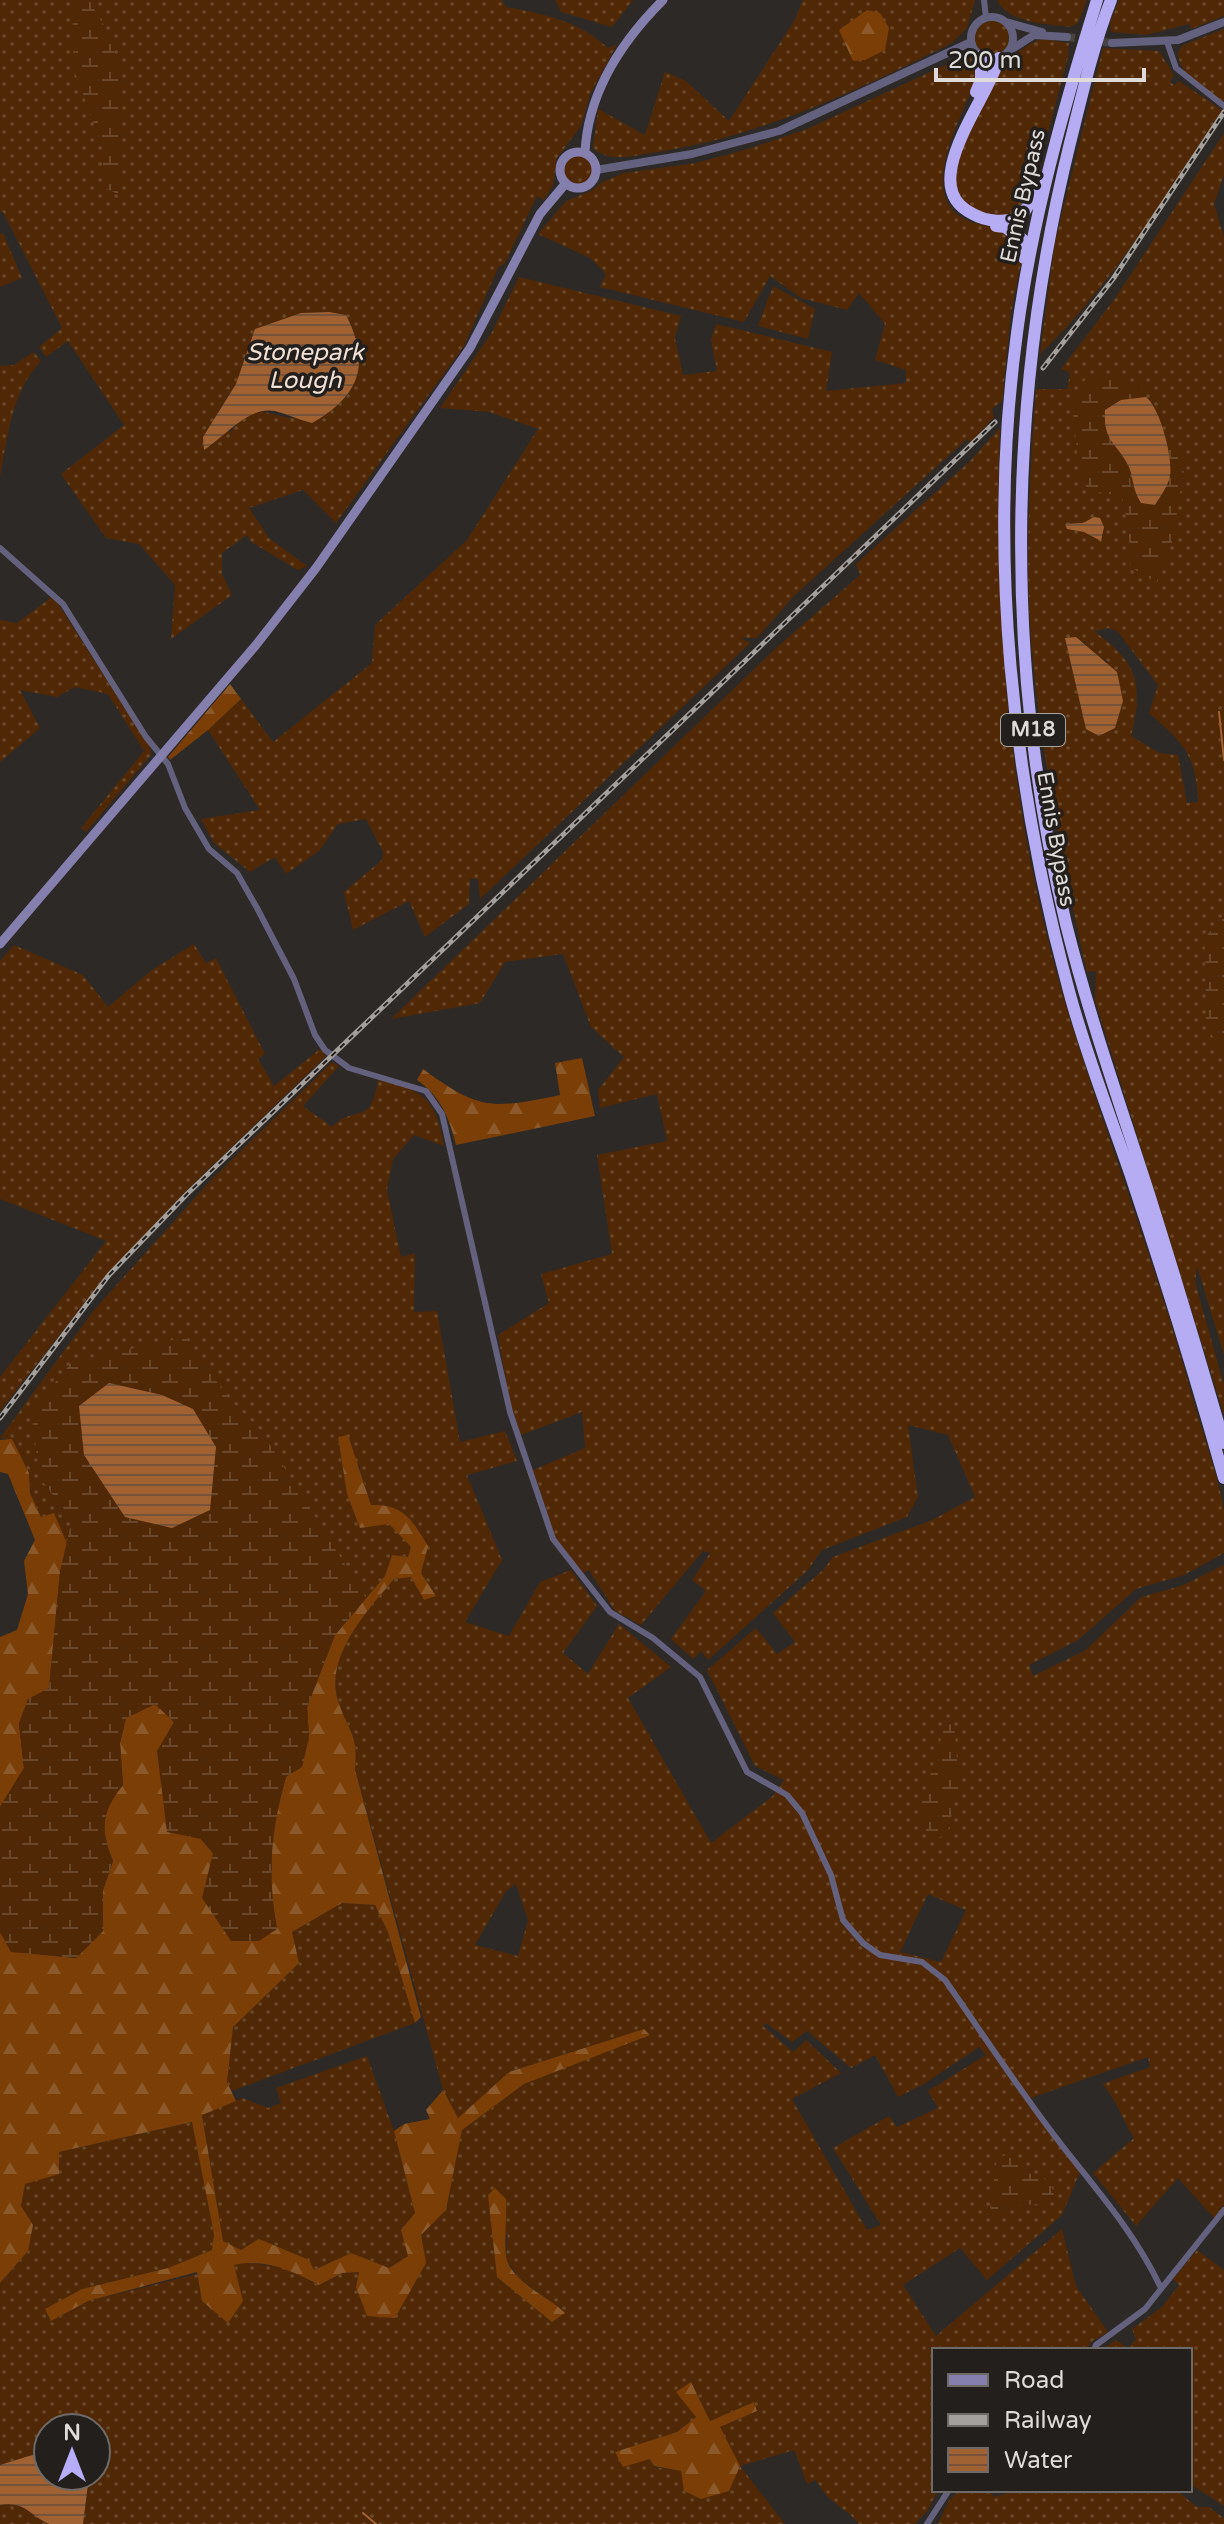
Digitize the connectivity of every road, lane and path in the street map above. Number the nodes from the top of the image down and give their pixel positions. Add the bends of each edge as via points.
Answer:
1 (663, 0) edge
2 (984, 0) edge
3 (1097, 0) edge
4 (1111, 0) edge
5 (986, 18) junction
6 (1006, 22) junction
7 (1224, 22) edge
8 (971, 42) junction
9 (1167, 42) junction
10 (1112, 43) tunnel mouth
11 (1004, 55) junction
12 (981, 56) junction
13 (1222, 104) edge
14 (1052, 149) junction
15 (585, 152) junction
16 (596, 170) junction
17 (566, 183) junction
18 (1025, 278) junction
19 (0, 548) edge
20 (161, 754) junction
21 (0, 944) edge
22 (1224, 1443) edge
23 (1224, 1478) edge
24 (1224, 2210) edge
25 (1160, 2286) junction
26 (1095, 2348) edge
27 (948, 2492) edge
28 (927, 2524) edge

1 - 15 main road via 628,40 601,86
2 - 5 street
3 - 14 highway, Ennis Bypass / M18
4 - 22 highway, Ennis Bypass / M18 via 1058,190 1032,336 1021,488 1025,658 1045,814 1066,922 1102,1055
5 - 6 street
5 - 8 street via 974,27
6 - 11 street via 1013,39
6 - 11 street via 1063,36 1034,35
7 - 9 street
8 - 12 street
8 - 16 street via 779,131 692,154
9 - 10 street
9 - 13 street via 1176,68
11 - 12 street
11 - 14 highway via 952,162 950,184 957,203 980,218 1021,217
12 - 18 highway via 981,80 947,161 944,184 962,215 1005,227 1022,239
14 - 18 highway, Ennis Bypass / M18
15 - 16 main road
15 - 17 main road via 564,158 560,171
16 - 17 main road via 586,186
17 - 20 main road via 540,214 470,348 405,443 256,645
18 - 23 highway, Ennis Bypass / M18 via 1015,352 1006,519 1009,652 1028,802 1070,995 1170,1294
19 - 20 street via 63,604
20 - 21 main road
20 - 25 street via 209,849 237,873 257,908 325,1050 349,1068 426,1091 442,1114 510,1412 553,1539 610,1612 653,1638 700,1677 747,1772 787,1795 802,1813 831,1875 843,1920 880,1955 922,1962 945,1980 1051,2131 1113,2207
24 - 25 street
25 - 26 street via 1145,2309
27 - 28 street

